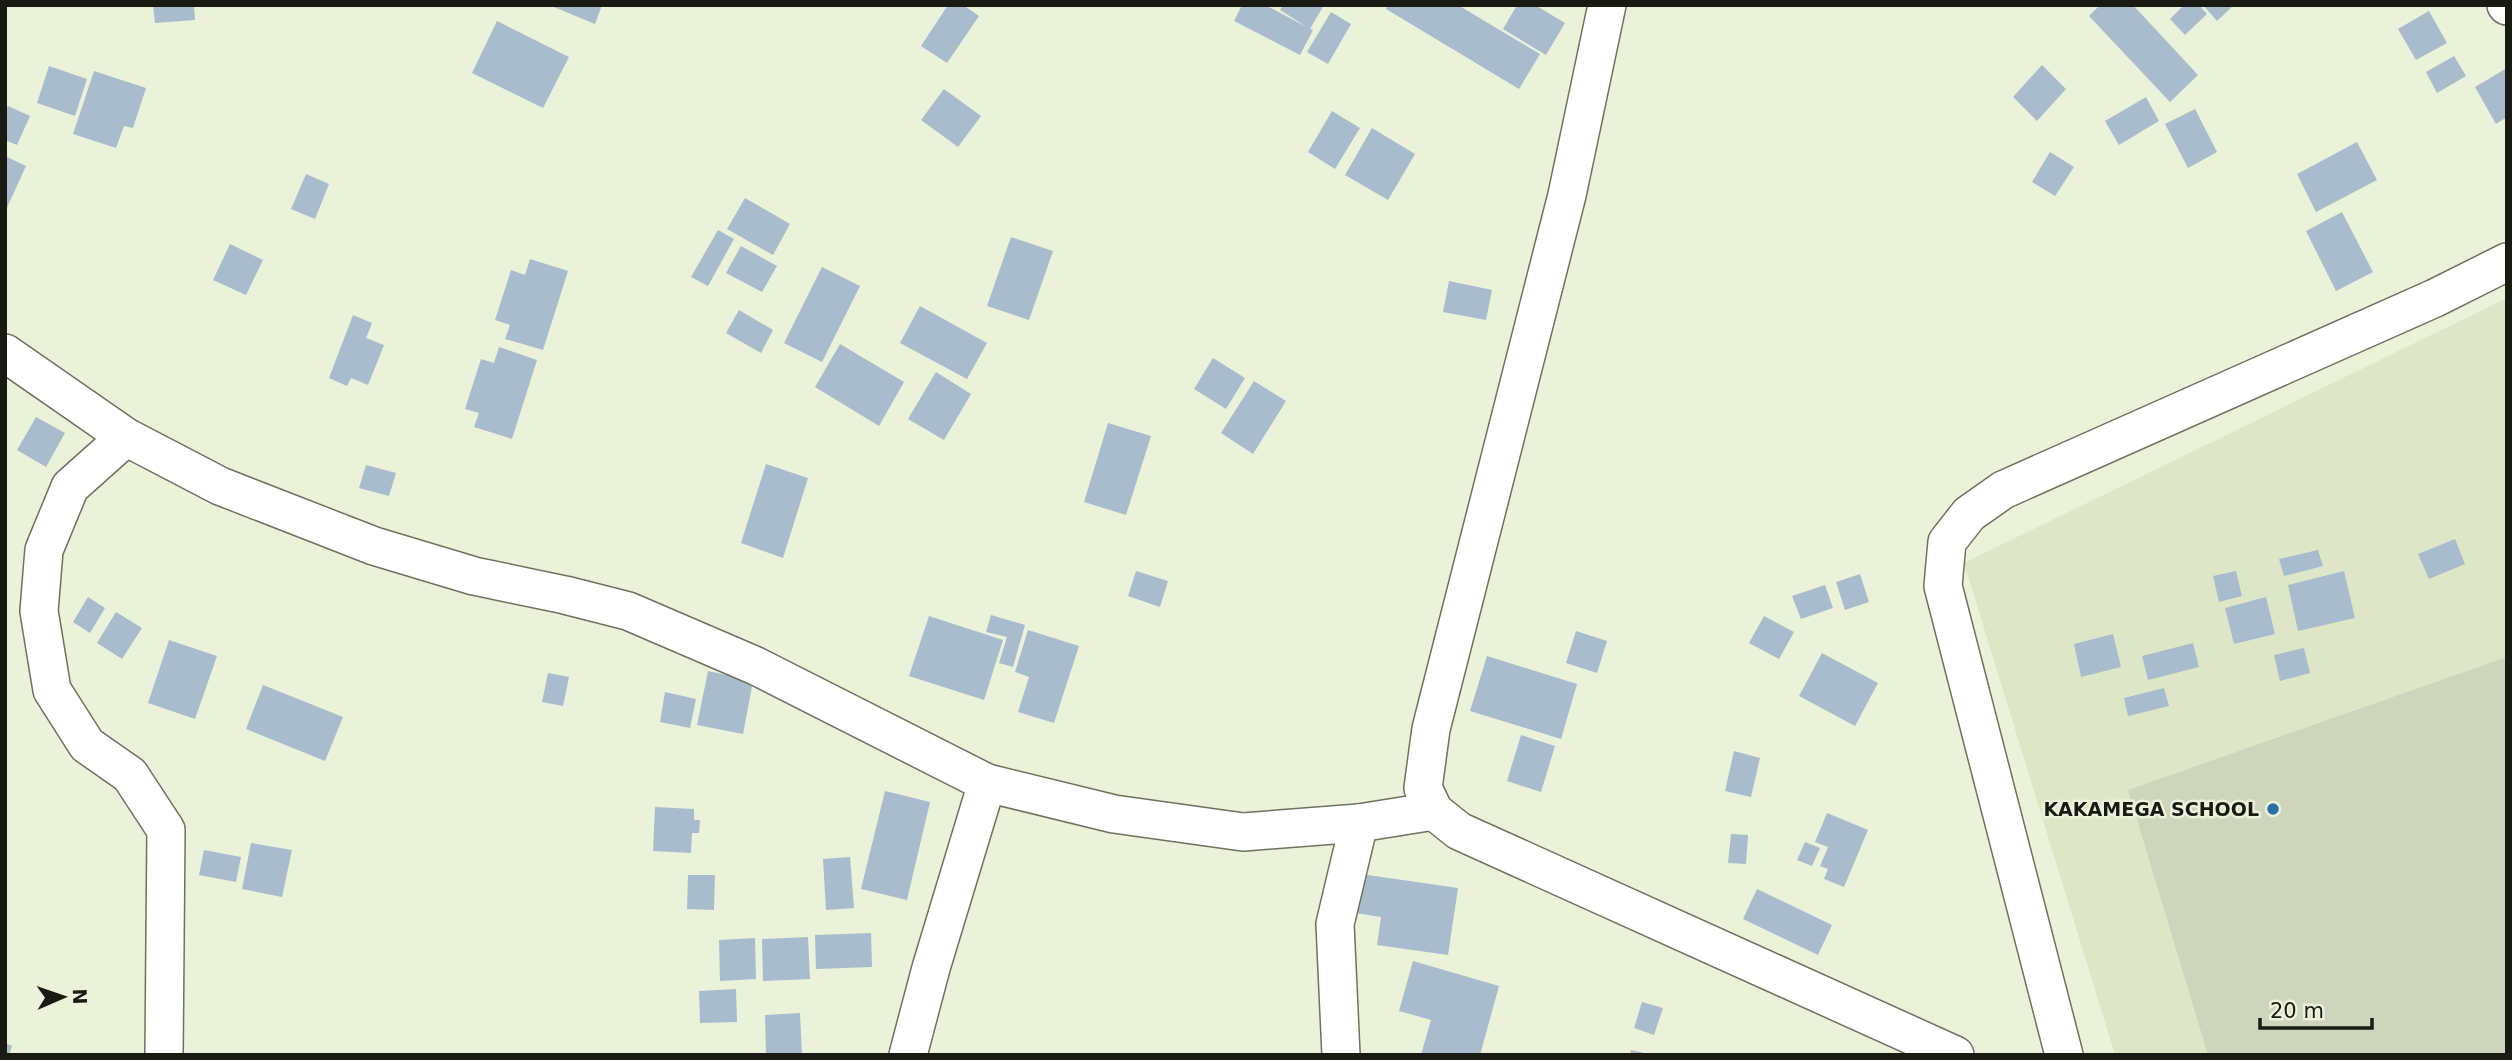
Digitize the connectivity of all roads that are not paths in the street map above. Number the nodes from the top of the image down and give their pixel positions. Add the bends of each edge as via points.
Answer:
1 (1607, 5) edge
2 (2507, 262) edge
3 (5, 353) edge
4 (126, 437) junction
5 (987, 783) junction
6 (1434, 811) junction
7 (1359, 823) junction
8 (164, 1055) edge
9 (908, 1055) edge
10 (1341, 1055) edge
11 (1955, 1055) edge
12 (2064, 1055) edge

1 - 6 street via 1567,195 1431,729 1423,788
2 - 12 street via 2003,490 1969,514 1947,542 1943,586
3 - 4 street
4 - 5 street via 220,486 374,546 474,576 628,611 756,666
4 - 8 street via 70,487 44,550 39,611 52,690 87,745 130,775 166,830
5 - 7 street via 1114,814 1243,832
5 - 9 street
6 - 7 street
6 - 11 street via 1459,831
7 - 10 street via 1335,924

